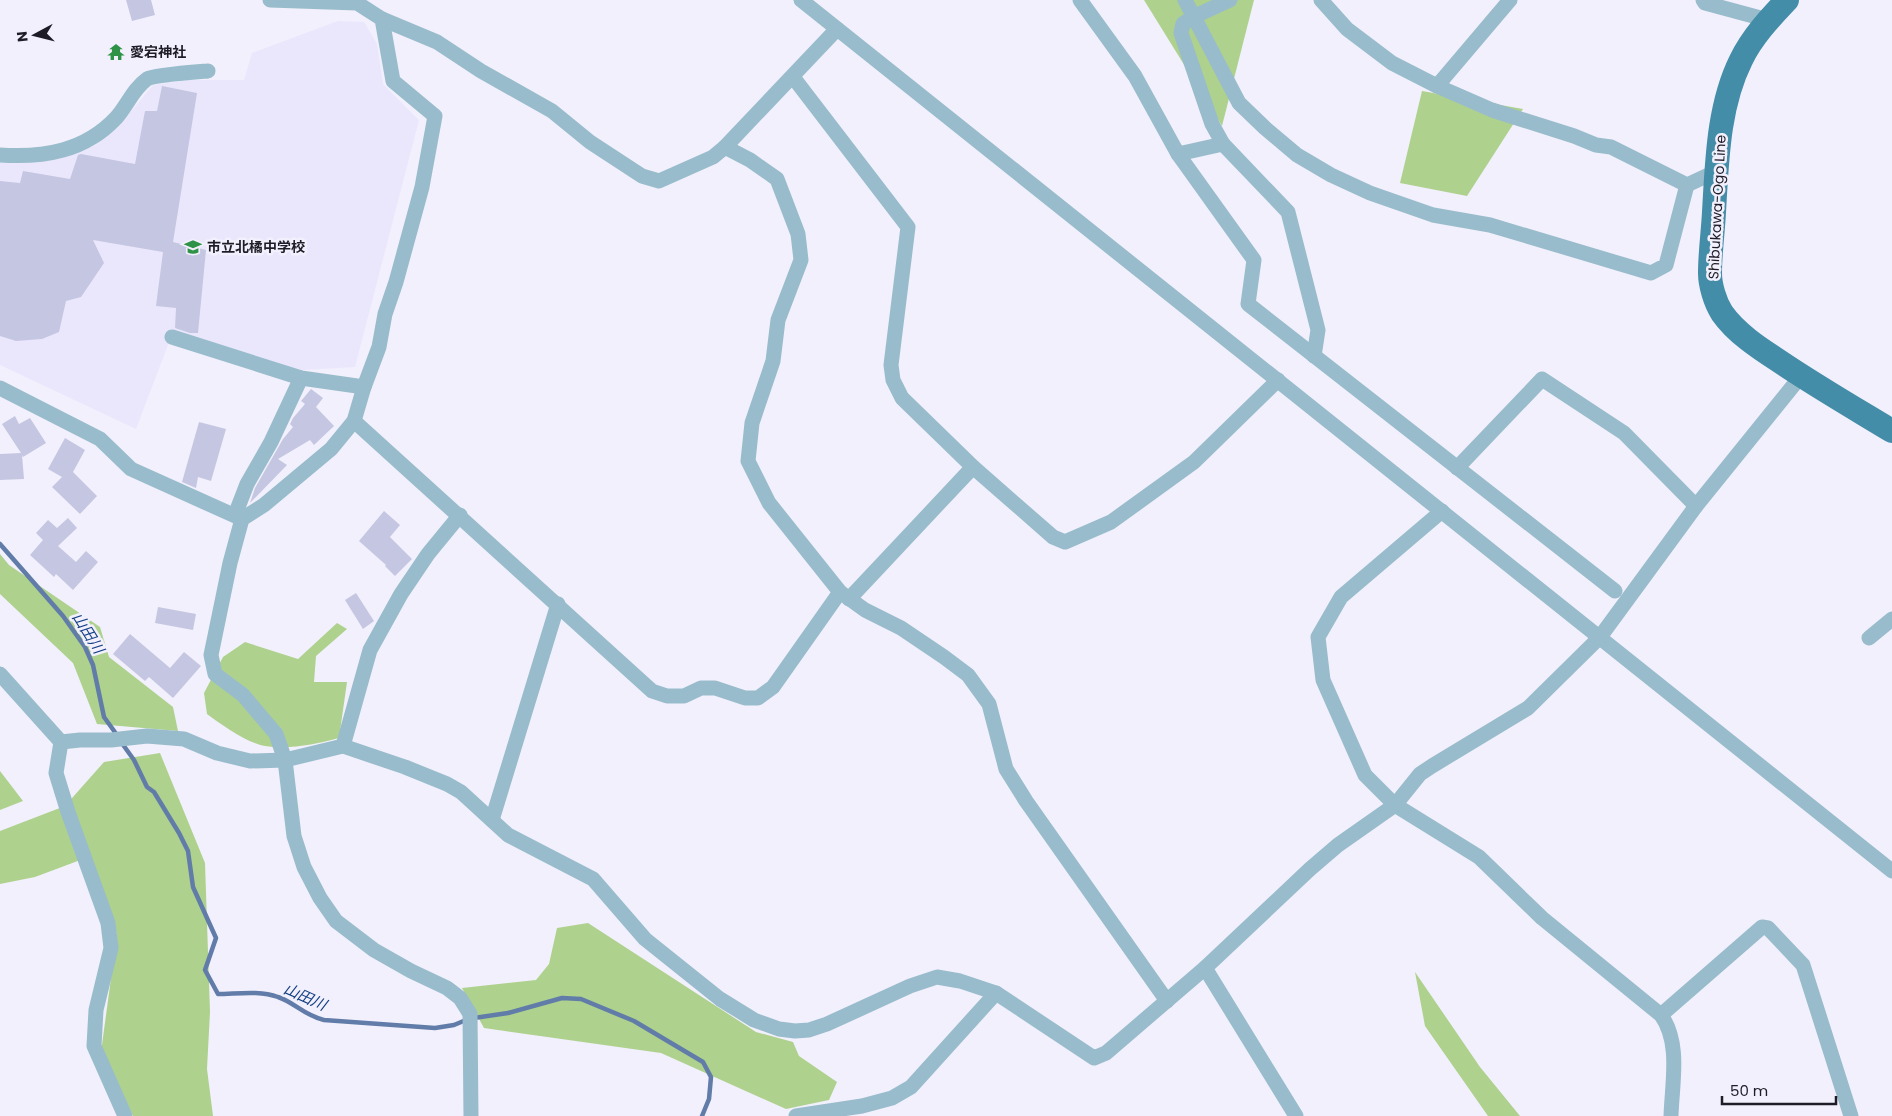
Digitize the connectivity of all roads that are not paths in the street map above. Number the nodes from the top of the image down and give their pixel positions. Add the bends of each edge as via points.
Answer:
1 (270, 0) edge
2 (801, 0) edge
3 (1080, 0) edge
4 (1185, 0) edge
5 (1230, 0) edge
6 (1321, 0) edge
7 (1510, 0) edge
8 (1703, 0) edge
9 (1787, 0) edge
10 (1193, 17) junction
11 (382, 19) junction
12 (1768, 20) junction
13 (837, 29) junction
14 (208, 71) dead end
15 (793, 76) junction
16 (1437, 86) junction
17 (1223, 144) junction
18 (725, 147) junction
19 (1178, 154) junction
20 (0, 156) edge
21 (1716, 171) junction
22 (1687, 185) junction
23 (172, 337) dead end
24 (1314, 356) junction
25 (1801, 376) junction
26 (301, 378) junction
27 (1278, 380) junction
28 (0, 388) edge
29 (364, 388) junction
30 (354, 421) junction
31 (1892, 431) edge
32 (973, 467) junction
33 (1457, 468) junction
34 (1696, 506) junction
35 (1442, 512) junction
36 (460, 514) junction
37 (239, 517) junction
38 (1615, 592) dead end
39 (844, 596) junction
40 (558, 604) junction
41 (1892, 619) edge
42 (1600, 637) junction
43 (1869, 638) dead end
44 (0, 674) edge
45 (61, 742) junction
46 (343, 746) junction
47 (286, 760) junction
48 (1395, 805) junction
49 (492, 820) junction
50 (1892, 871) edge
51 (1205, 968) junction
52 (996, 993) junction
53 (1167, 1001) junction
54 (1661, 1015) junction
55 (125, 1116) edge
56 (472, 1116) edge
57 (796, 1116) edge
58 (1296, 1116) edge
59 (1671, 1116) edge
60 (1851, 1116) edge

1 - 11 street via 357,3
2 - 13 street
3 - 19 street via 1135,76
4 - 10 street
5 - 10 street
6 - 16 street via 1346,29 1377,52
7 - 16 street
8 - 12 street via 1705,4
9 - 12 main road, Shibukawa-Ogo Line
10 - 17 street via 1183,24 1180,33 1212,124
10 - 22 street via 1239,103 1297,155 1370,193 1432,215 1490,225 1651,273 1666,265
11 - 18 street via 437,42 552,111 590,142 642,176 659,181 713,157
11 - 29 street via 393,81 435,116 422,187 385,314 379,347
12 - 21 main road, Shibukawa-Ogo Line via 1741,60 1730,90 1721,126
13 - 15 street
13 - 27 street
14 - 20 street via 148,78 131,95 116,118 88,141 54,154
15 - 18 street
15 - 32 street via 908,227 891,365 893,380 902,398
16 - 22 street via 1492,110 1596,145 1611,147
17 - 19 street
17 - 24 street via 1288,212 1318,330
18 - 39 street via 777,179 798,234 801,260 778,320 773,361 752,423 748,462 769,503
19 - 24 street via 1254,260 1248,304
21 - 22 street
21 - 25 main road, Shibukawa-Ogo Line via 1710,274 1721,312 1754,344
23 - 26 street
24 - 33 street
25 - 31 main road, Shibukawa-Ogo Line
25 - 34 street
26 - 29 street
26 - 37 street via 271,442 246,484
27 - 32 street via 1194,462 1111,522 1065,542 1053,537
27 - 35 street
28 - 37 street via 100,439 131,469
29 - 30 street
30 - 36 street
30 - 37 street via 331,449 264,505
32 - 39 street
33 - 34 street via 1542,379 1624,433
33 - 38 street
34 - 42 street
35 - 42 street
35 - 48 street via 1341,597 1318,637 1323,680 1364,775
36 - 40 street
36 - 46 street via 401,594 370,650
37 - 47 street via 211,655 215,674 242,695 276,734
39 - 40 street via 774,687 758,698 745,698 715,688 701,688 684,696 667,696 652,691
39 - 53 street via 901,628 968,676 990,704 1006,769
40 - 49 street
41 - 43 street
42 - 48 street via 1528,708 1420,774
42 - 50 street
44 - 45 street
45 - 47 street via 147,736 184,740 250,761
45 - 55 street via 56,773 108,923 111,948 96,1010 94,1046
46 - 47 street
46 - 49 street via 447,784
47 - 56 street via 294,836 304,867 336,921 374,950 447,988 460,998 470,1014
48 - 51 street via 1310,869
48 - 54 street via 1479,857 1542,918
49 - 52 street via 508,834 593,879 645,939 720,1000 767,1025 795,1031 809,1030 938,977
51 - 53 street
51 - 58 street
52 - 53 street via 1094,1058 1106,1053
52 - 57 street via 911,1087 892,1098 862,1106
54 - 59 street via 1669,1026 1673,1041
54 - 60 street via 1762,927 1768,928 1803,965

